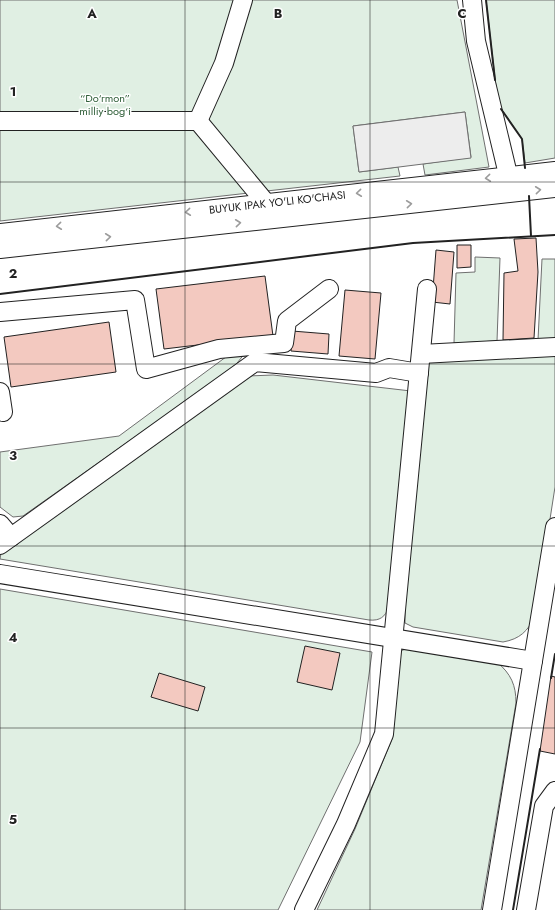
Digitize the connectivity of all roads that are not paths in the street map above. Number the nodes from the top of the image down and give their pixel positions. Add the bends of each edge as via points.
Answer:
1 (243, 0) edge
2 (472, 0) edge
3 (0, 121) edge
4 (198, 121) junction
5 (555, 171) edge
6 (510, 184) junction
7 (555, 188) edge
8 (268, 211) junction
9 (0, 233) edge
10 (0, 249) edge
11 (329, 289) dead end
12 (427, 289) dead end
13 (0, 312) edge
14 (555, 347) edge
15 (421, 354) junction
16 (419, 373) junction
17 (0, 392) edge
18 (3, 412) dead end
19 (555, 527) edge
20 (4, 535) edge
21 (0, 574) edge
22 (393, 638) junction
23 (533, 661) junction
24 (555, 791) edge
25 (304, 910) edge
26 (492, 910) edge
27 (526, 910) edge

1 - 4 street via 224,63
2 - 6 street via 476,41
3 - 4 street
4 - 8 street
5 - 6 street, BUYUK IPAK YO'LI KO'CHASI
6 -> 7 street, BUYUK IPAK YO'LI KO'CHASI
6 - 8 street, BUYUK IPAK YO'LI KO'CHASI
8 -> 9 street, BUYUK IPAK YO'LI KO'CHASI
10 -> 8 street, BUYUK IPAK YO'LI KO'CHASI
11 - 13 street via 287,320 284,343 219,349 146,369 135,300
12 - 15 street
14 - 15 street
15 - 16 street
16 - 20 street via 389,368 376,373 255,362
16 - 22 street
17 - 18 street
19 - 23 street
21 - 22 street
22 - 23 street
22 - 25 street via 384,734 346,824
23 - 26 street
24 - 27 street via 544,806

